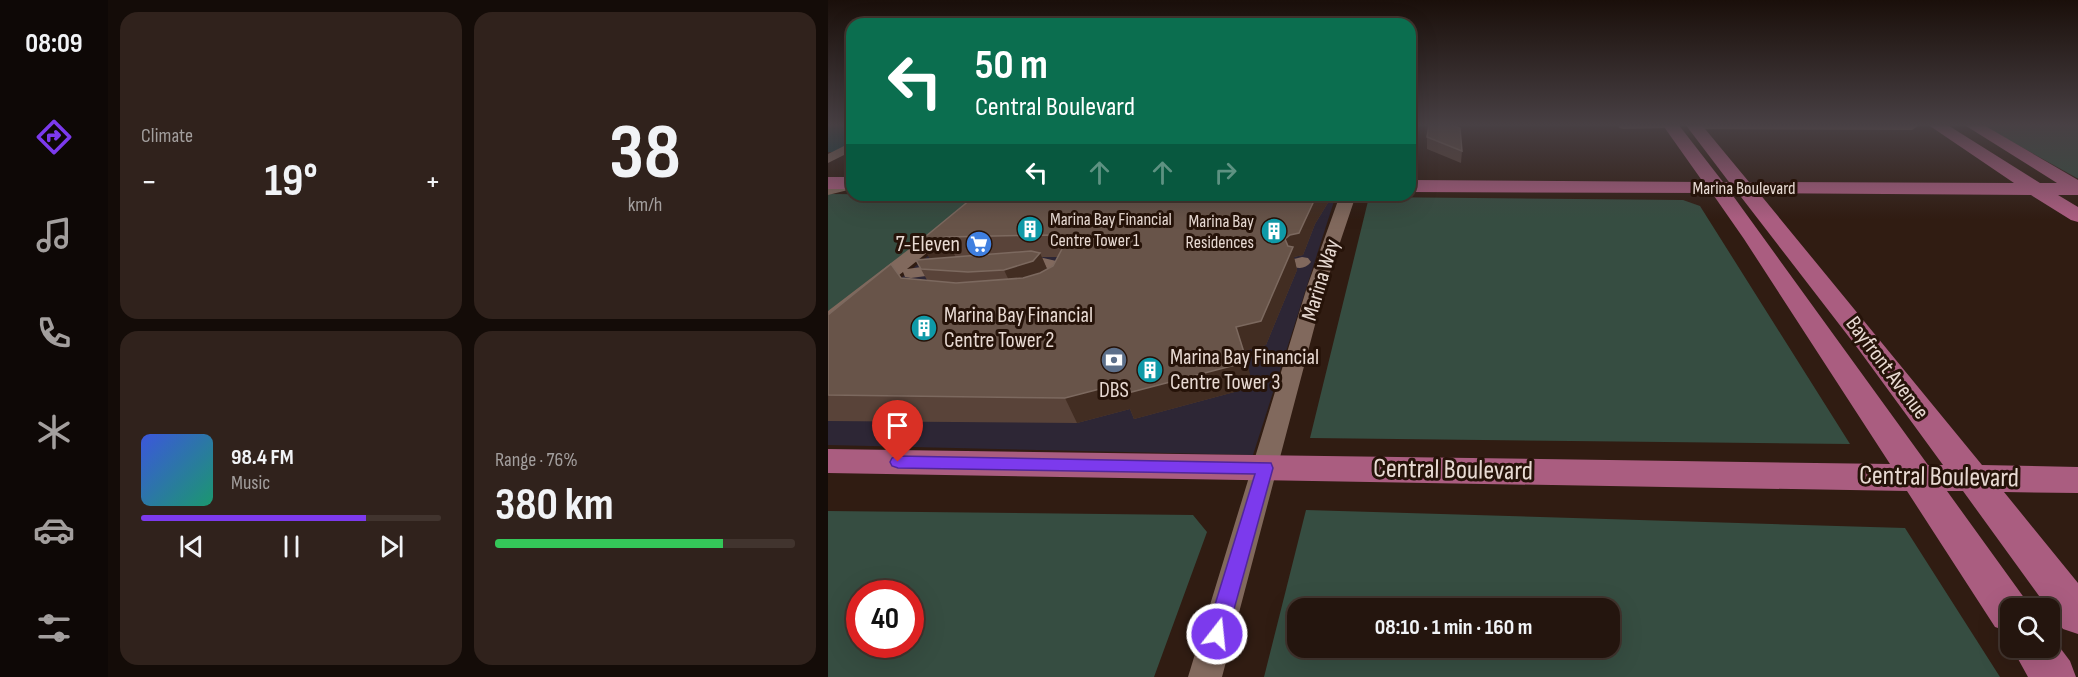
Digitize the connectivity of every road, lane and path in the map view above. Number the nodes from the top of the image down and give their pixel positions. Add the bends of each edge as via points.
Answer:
1 (1700, 156) edge
2 (1715, 156) edge
3 (1984, 156) edge
4 (2023, 156) edge
5 (828, 183) edge
6 (846, 184) edge
7 (846, 186) edge
8 (1416, 186) edge
9 (1732, 188) junction
10 (2036, 189) junction
11 (2078, 189) edge
12 (828, 191) edge
13 (982, 201) edge
14 (1346, 201) edge
15 (2078, 216) edge
16 (992, 265) edge
17 (969, 266) edge
18 (912, 280) edge
19 (1036, 294) edge
20 (828, 321) edge
21 (828, 461) edge
22 (1265, 468) junction
23 (1917, 477) junction
24 (1971, 478) junction
25 (2078, 480) edge
26 (2000, 598) edge
27 (2078, 615) edge
28 (2041, 658) edge
29 (1205, 677) edge
30 (2054, 677) edge

1 - 9 main road, Bayfront Avenue
2 - 9 main road, Bayfront Avenue
3 - 10 main road
4 - 11 main road
5 - 6 main road
7 - 12 street
8 - 9 main road, Marina Boulevard
9 - 10 main road, Marina Boulevard
9 - 23 main road, Bayfront Avenue
9 - 24 main road, Bayfront Avenue
10 - 11 main road, Marina Boulevard
10 - 15 main road
13 - 20 street
14 - 22 street, Marina Way via 1316,287
16 - 19 street via 1039,262 1059,267 1060,278
17 - 18 street
21 - 22 main road, Central Boulevard
22 - 23 main road, Central Boulevard
22 - 29 street, Marina Way
23 - 24 main road, Central Boulevard
23 - 26 main road, Bayfront Avenue
24 - 25 main road, Central Boulevard
24 - 27 main road, Bayfront Avenue
28 - 30 main road

